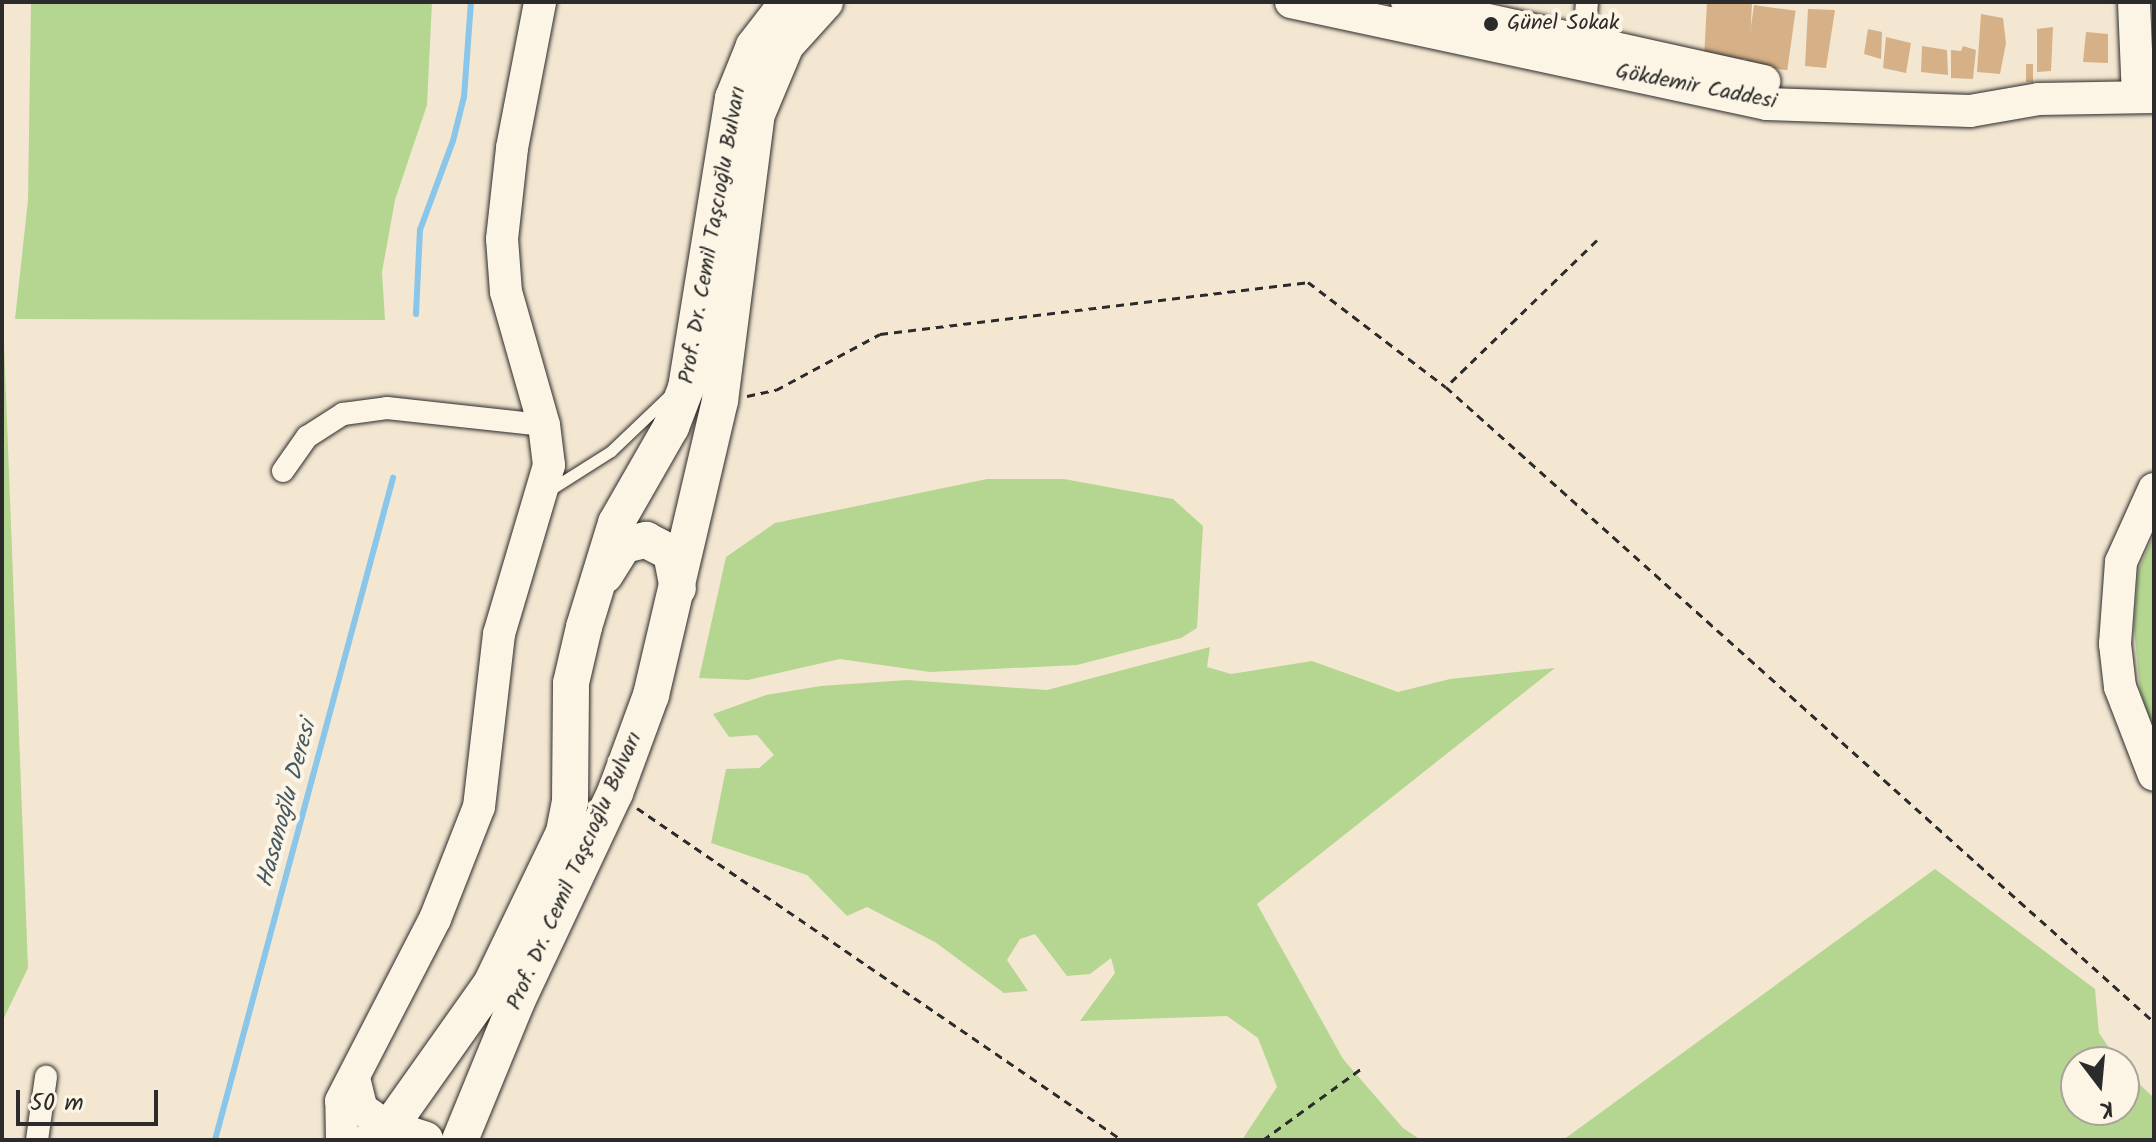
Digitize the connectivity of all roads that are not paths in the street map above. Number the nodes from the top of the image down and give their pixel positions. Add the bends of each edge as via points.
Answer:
1 (540, 2) edge
2 (788, 2) edge
3 (825, 2) edge
4 (1291, 2) edge
5 (1407, 2) edge
6 (1587, 2) edge
7 (2134, 2) edge
8 (1583, 52) junction
9 (2146, 97) edge
10 (709, 255) junction
11 (544, 425) junction
12 (283, 471) dead end
13 (2154, 489) edge
14 (542, 495) junction
15 (679, 594) junction
16 (584, 627) junction
17 (2154, 775) edge
18 (46, 1077) dead end
19 (354, 1078) junction
20 (472, 1103) junction
21 (379, 1134) edge
22 (37, 1140) edge
23 (342, 1140) edge
24 (425, 1140) edge
25 (460, 1140) edge
26 (480, 1140) edge

1 - 11 main road via 512,148 502,239 506,292
2 - 10 main road, Prof. Dr. Cemil Taşcıoğlu Bulvarı via 754,46 733,98
3 - 15 main road, Prof. Dr. Cemil Taşcıoğlu Bulvarı via 786,45 757,114 720,401
4 - 8 main road, Gökdemir Caddesi
5 - 8 main road
6 - 8 street
7 - 9 main road
8 - 9 main road, Gökdemir Caddesi via 1767,104 1970,111 2039,99
10 - 14 lane via 681,383 611,451
10 - 16 main road, Prof. Dr. Cemil Taşcıoğlu Bulvarı via 686,388 671,427 616,523
11 - 12 street via 387,408 343,414 307,437
11 - 14 main road via 549,465
13 - 17 main road via 2121,562 2115,644 2120,687
14 - 19 main road via 499,634 485,764 467,844
15 - 16 main road via 667,548 635,540 615,553
15 - 20 main road, Prof. Dr. Cemil Taşcıoğlu Bulvarı via 651,695 615,793
16 - 21 main road, Prof. Dr. Cemil Taşcıoğlu Bulvarı via 571,683 570,802 564,832 491,984
18 - 22 street
19 - 21 main road via 362,1109
19 - 23 main road via 339,1109
20 - 25 main road, Prof. Dr. Cemil Taşcıoğlu Bulvarı
20 - 26 main road
21 - 24 main road

